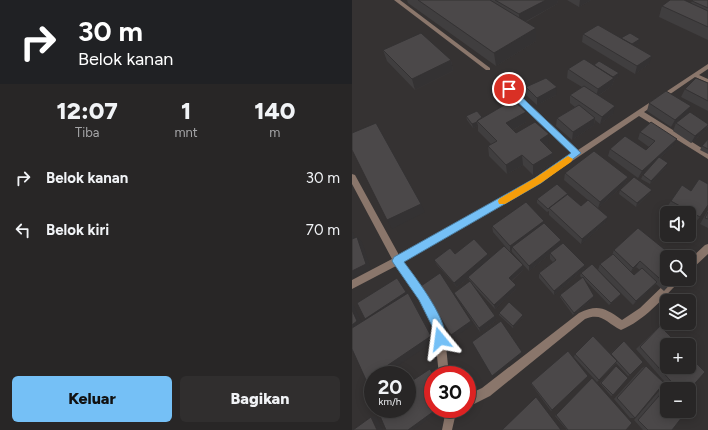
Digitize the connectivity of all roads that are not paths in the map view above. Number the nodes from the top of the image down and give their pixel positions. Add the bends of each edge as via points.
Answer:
1 (397, 0) edge
2 (708, 66) edge
3 (488, 69) dead end
4 (696, 75) junction
5 (708, 81) edge
6 (509, 89) dead end
7 (640, 113) junction
8 (577, 153) junction
9 (708, 156) edge
10 (352, 177) edge
11 (708, 248) edge
12 (696, 259) edge
13 (397, 261) junction
14 (352, 286) edge
15 (669, 286) edge
16 (443, 366) edge
17 (476, 397) edge
18 (449, 418) edge
19 (447, 430) edge

1 - 3 street
2 - 4 street
4 - 5 street
4 - 7 street
6 - 8 street
7 - 8 street
7 - 9 street
8 - 13 street via 538,180
10 - 13 street
11 - 12 street
13 - 14 street
13 - 16 street via 423,296 438,327
15 - 17 street via 637,317 627,323 621,325 604,313 596,311 582,316 486,392
18 - 19 street

